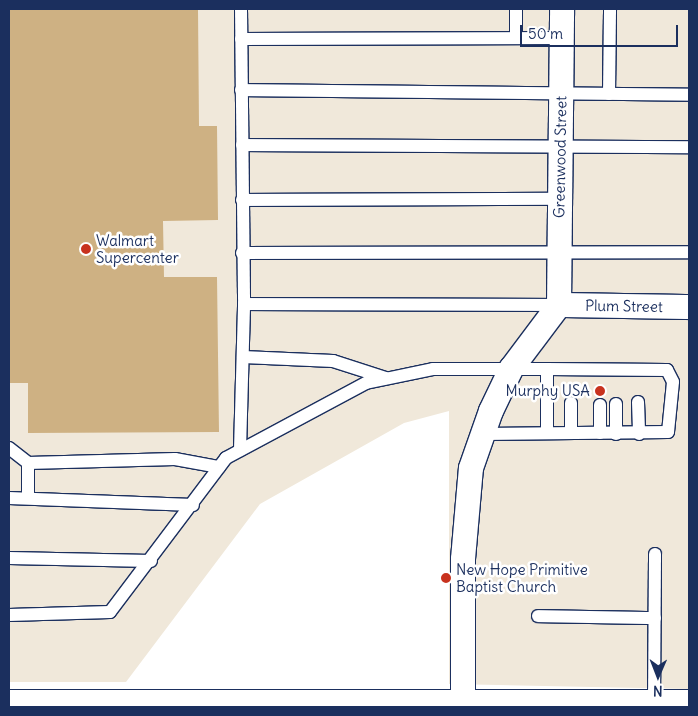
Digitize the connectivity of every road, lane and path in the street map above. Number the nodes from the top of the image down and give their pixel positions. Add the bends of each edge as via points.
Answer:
1 (241, 9) edge
2 (516, 9) edge
3 (562, 9) edge
4 (610, 9) edge
5 (516, 38) junction
6 (561, 38) junction
7 (241, 39) junction
8 (241, 90) junction
9 (561, 94) junction
10 (609, 94) junction
11 (689, 95) edge
12 (242, 145) junction
13 (560, 145) junction
14 (689, 146) edge
15 (560, 199) junction
16 (242, 200) junction
17 (559, 251) junction
18 (689, 252) edge
19 (242, 253) junction
20 (244, 304) junction
21 (559, 305) junction
22 (689, 307) edge
23 (243, 357) junction
24 (547, 369) junction
25 (511, 370) junction
26 (388, 378) junction
27 (638, 402) dead end
28 (571, 403) dead end
29 (616, 404) dead end
30 (600, 405) dead end
31 (547, 433) junction
32 (571, 433) junction
33 (600, 433) junction
34 (483, 434) junction
35 (616, 434) junction
36 (639, 434) junction
37 (9, 448) edge
38 (240, 450) junction
39 (28, 463) junction
40 (219, 467) junction
41 (9, 498) edge
42 (28, 498) junction
43 (193, 505) junction
44 (655, 554) dead end
45 (9, 558) edge
46 (151, 560) junction
47 (9, 615) edge
48 (538, 616) dead end
49 (655, 618) junction
50 (463, 701) junction
51 (9, 702) edge
52 (654, 702) junction
53 (689, 702) edge

1 - 7 lane
2 - 5 lane
3 - 6 street, Greenwood Street
4 - 10 lane
5 - 6 lane
5 - 7 lane
6 - 9 street, Greenwood Street
7 - 8 lane
8 - 9 lane
8 - 12 lane
9 - 10 lane
9 - 13 street, Greenwood Street
10 - 11 lane
12 - 13 lane
12 - 16 lane
13 - 14 lane
13 - 15 street, Greenwood Street
15 - 16 lane
15 - 17 street, Greenwood Street
16 - 19 lane
17 - 18 lane
17 - 19 lane
17 - 21 street, Greenwood Street
19 - 20 lane
20 - 21 lane
20 - 23 lane
21 - 22 street, Plum Street
21 - 25 street
23 - 26 lane via 333,361
23 - 38 lane
24 - 25 lane
24 - 31 lane
24 - 36 lane via 572,375 599,376 667,370 673,382 668,432
25 - 26 lane via 433,369
25 - 34 street
26 - 38 lane via 366,383
27 - 36 lane
28 - 32 lane
29 - 35 lane
30 - 33 lane
31 - 32 lane
31 - 34 lane
32 - 33 lane
33 - 35 lane
34 - 50 street via 471,468 462,559
35 - 36 lane
37 - 39 lane
38 - 40 lane via 226,458
39 - 40 lane via 175,460
39 - 42 lane
40 - 43 lane
41 - 42 lane
42 - 43 lane
43 - 46 lane
44 - 49 lane
45 - 46 lane
46 - 47 lane via 110,612
48 - 49 lane
49 - 52 lane
50 - 51 street
50 - 52 street
52 - 53 street

